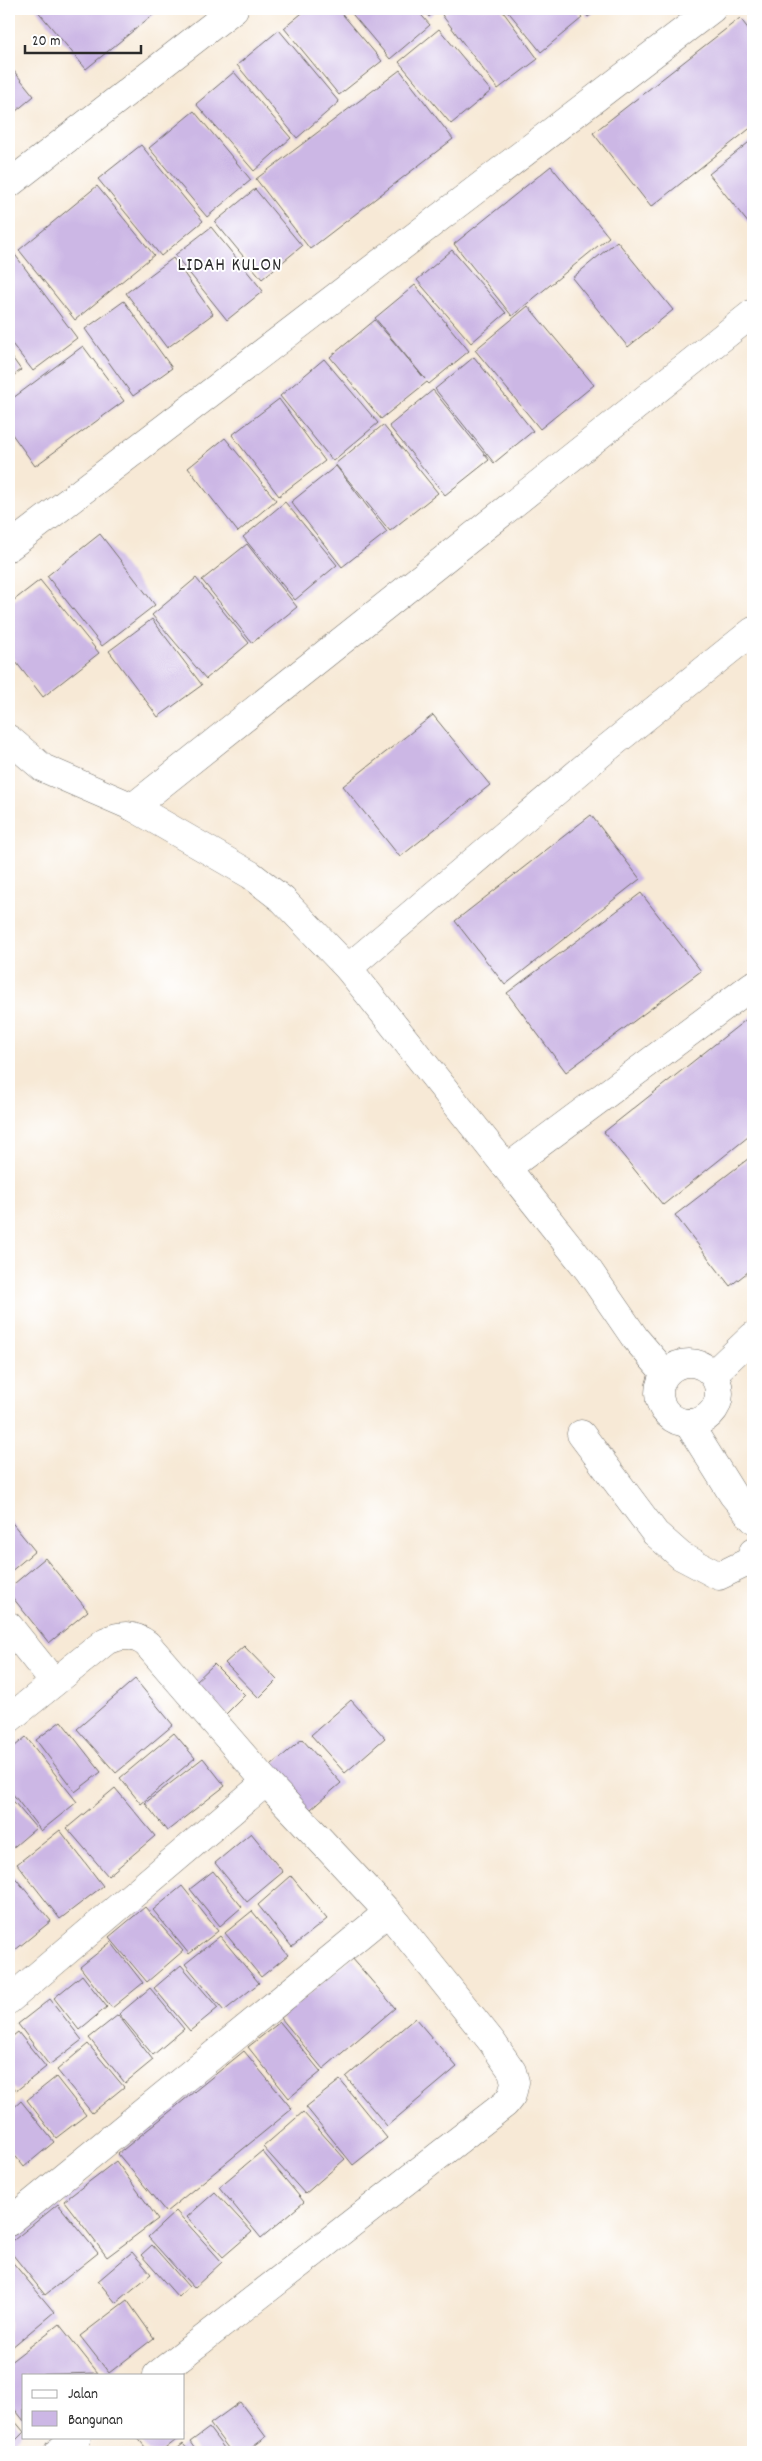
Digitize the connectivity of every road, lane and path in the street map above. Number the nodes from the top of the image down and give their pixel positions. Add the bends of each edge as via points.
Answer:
1 (234, 9) edge
2 (712, 9) edge
3 (9, 184) edge
4 (753, 313) edge
5 (9, 547) edge
6 (753, 631) edge
7 (9, 739) edge
8 (133, 807) junction
9 (348, 968) junction
10 (753, 985) edge
11 (507, 1168) junction
12 (753, 1336) edge
13 (664, 1373) junction
14 (713, 1374) junction
15 (688, 1423) junction
16 (581, 1434) dead end
17 (753, 1519) edge
18 (753, 1552) edge
19 (9, 1626) edge
20 (53, 1681) junction
21 (9, 1719) edge
22 (266, 1782) junction
23 (388, 1912) junction
24 (9, 2000) edge
25 (9, 2222) edge
26 (158, 2374) edge
27 (76, 2438) edge
28 (58, 2452) edge

1 - 3 street
2 - 5 street
4 - 8 street
6 - 9 street via 606,749
7 - 8 street via 43,768
8 - 9 street via 251,875 283,900
9 - 11 street
10 - 11 street
11 - 13 street
12 - 14 street
13 - 14 street via 675,1365 689,1362 702,1365
13 - 15 street via 658,1386 658,1399 664,1412 675,1420
14 - 15 street via 719,1386 719,1400 713,1412 702,1420
15 - 17 street
16 - 18 street via 655,1533 680,1556 719,1576 750,1561
19 - 20 street
20 - 21 street
20 - 22 street via 106,1641 117,1636 138,1637
22 - 23 street
22 - 24 street
23 - 25 street
23 - 26 street via 512,2071 515,2082 512,2095
27 - 28 street

